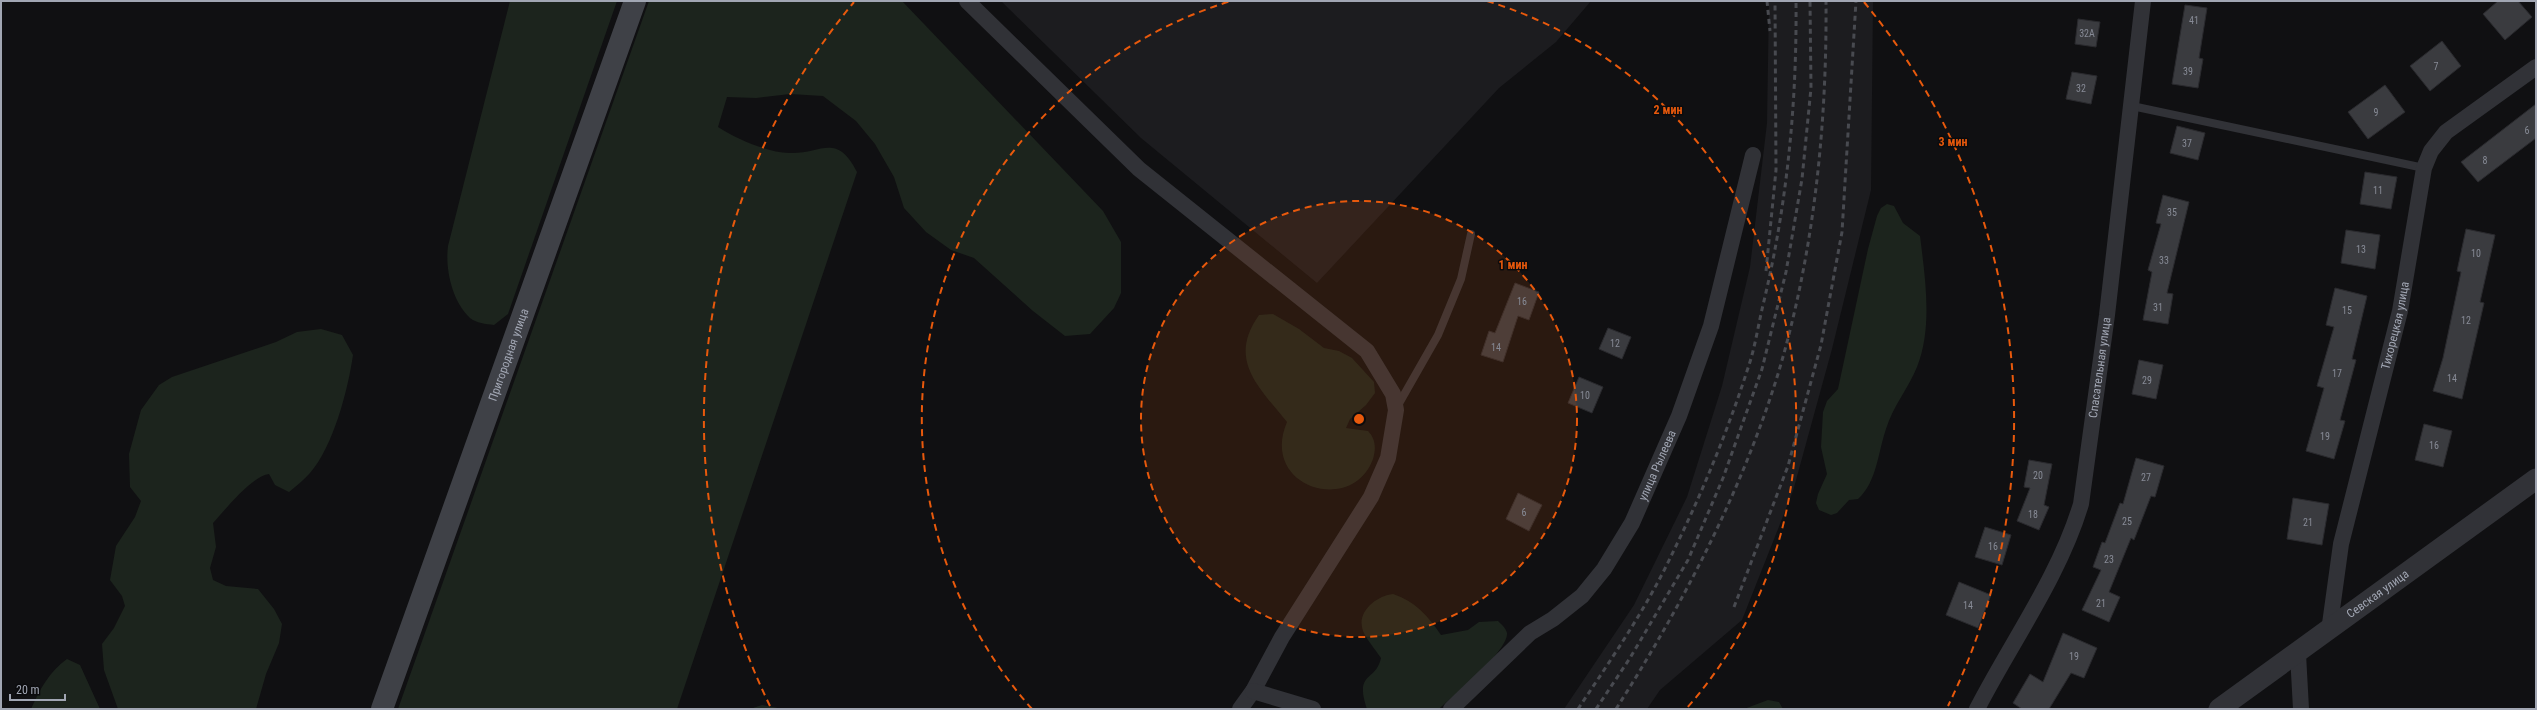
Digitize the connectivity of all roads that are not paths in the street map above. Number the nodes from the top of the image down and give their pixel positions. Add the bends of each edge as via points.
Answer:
1 (635, 1) edge
2 (967, 1) edge
3 (2143, 1) edge
4 (2536, 67) edge
5 (2132, 106) junction
6 (1753, 156) dead end
7 (2424, 168) junction
8 (1470, 234) dead end
9 (1396, 410) junction
10 (2536, 479) edge
11 (2329, 631) junction
12 (2298, 654) junction
13 (1253, 691) junction
14 (382, 709) edge
15 (1240, 709) edge
16 (1313, 709) edge
17 (1451, 709) edge
18 (1977, 709) edge
19 (2219, 709) edge
20 (2301, 709) edge

1 - 14 main road, Пригородная улица
2 - 9 street via 1139,169 1367,351 1393,394
3 - 5 street, Спасательная улица
4 - 7 street, Тихорецкая улица via 2446,132 2431,151
5 - 7 lane
5 - 18 street, Спасательная улица via 2082,504 2053,572
6 - 17 street, улица Рылеева via 1712,326 1679,416 1632,523 1604,569 1582,596 1530,633
7 - 11 street, Тихорецкая улица via 2400,311 2341,544
8 - 9 lane via 1461,279 1438,335
9 - 13 street via 1388,458 1371,497 1282,637
10 - 11 street, Севская улица
11 - 12 street, Севская улица
12 - 19 street, Севская улица
12 - 20 street
13 - 15 street
13 - 16 street

